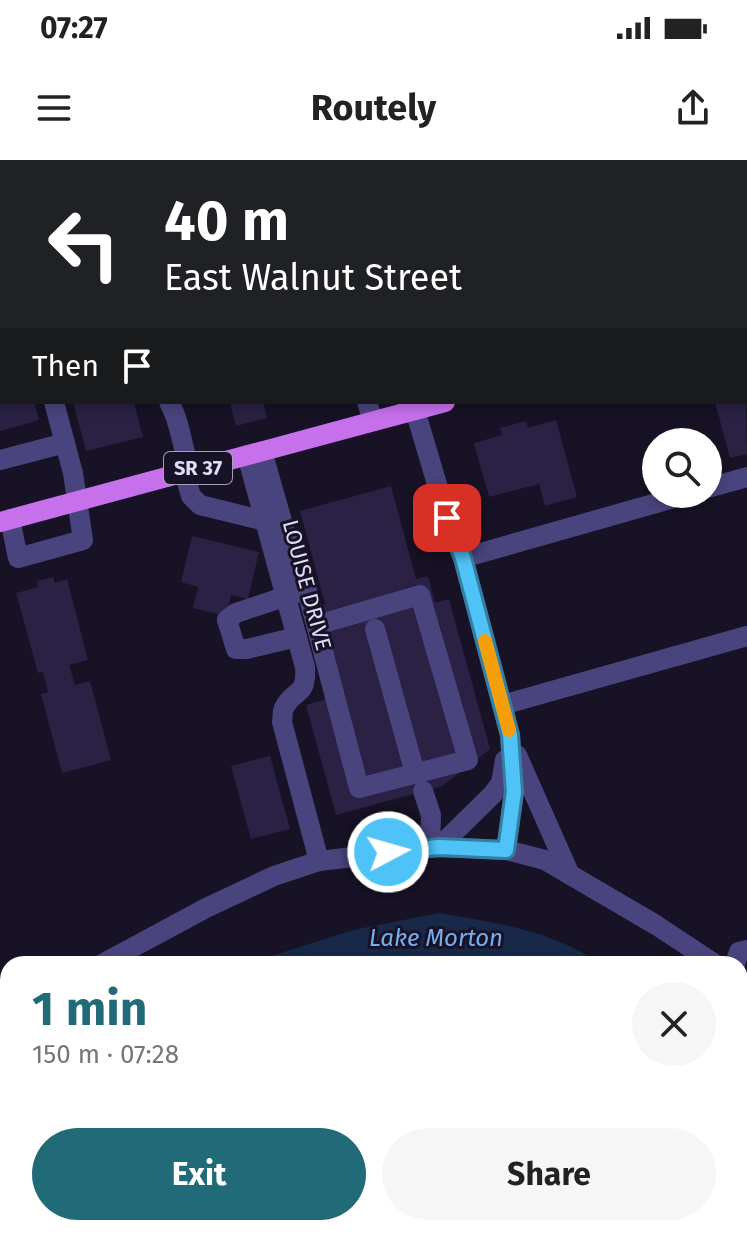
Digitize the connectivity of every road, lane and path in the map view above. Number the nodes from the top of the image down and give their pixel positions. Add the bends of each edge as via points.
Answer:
1 (55, 404) edge
2 (170, 404) edge
3 (438, 404) edge
4 (415, 410) junction
5 (370, 412) edge
6 (65, 443) junction
7 (254, 453) junction
8 (0, 460) edge
9 (187, 471) junction
10 (747, 477) edge
11 (722, 484) edge
12 (78, 501) junction
13 (642, 507) edge
14 (273, 518) junction
15 (5, 521) edge
16 (463, 558) junction
17 (306, 587) junction
18 (286, 598) junction
19 (317, 625) junction
20 (375, 629) dead end
21 (747, 636) edge
22 (297, 637) junction
23 (502, 705) junction
24 (510, 736) junction
25 (419, 782) junction
26 (435, 848) junction
27 (506, 850) junction
28 (319, 861) junction
29 (570, 875) junction
30 (117, 956) edge
31 (702, 956) edge

1 - 6 street
2 - 9 street
3 - 4 main road, SR 37
4 - 5 main road, SR 37
4 - 16 street
5 - 7 main road, SR 37
6 - 8 street
6 - 12 street
7 - 9 main road, SR 37
7 - 14 street
9 - 12 main road, SR 37
9 - 14 street via 191,496 200,505
10 - 11 street
12 - 15 main road, SR 37
12 - 15 street via 83,540 18,558
13 - 16 street
14 - 17 street via 293,518 310,575
14 - 18 street, LOUISE DRIVE
16 - 23 street
17 - 18 street
17 - 19 street
18 - 22 street, LOUISE DRIVE
18 - 22 street via 227,620 236,649
19 - 25 street via 359,788
19 - 25 street via 420,595 468,760
20 - 25 street
21 - 23 street
22 - 28 street, LOUISE DRIVE via 306,682 285,708 282,722
23 - 24 street
24 - 26 street via 501,783
24 - 27 street via 514,792
24 - 29 street
25 - 26 street
26 - 27 street
26 - 28 street
27 - 29 street via 545,860
28 - 30 street via 274,876
29 - 31 street

